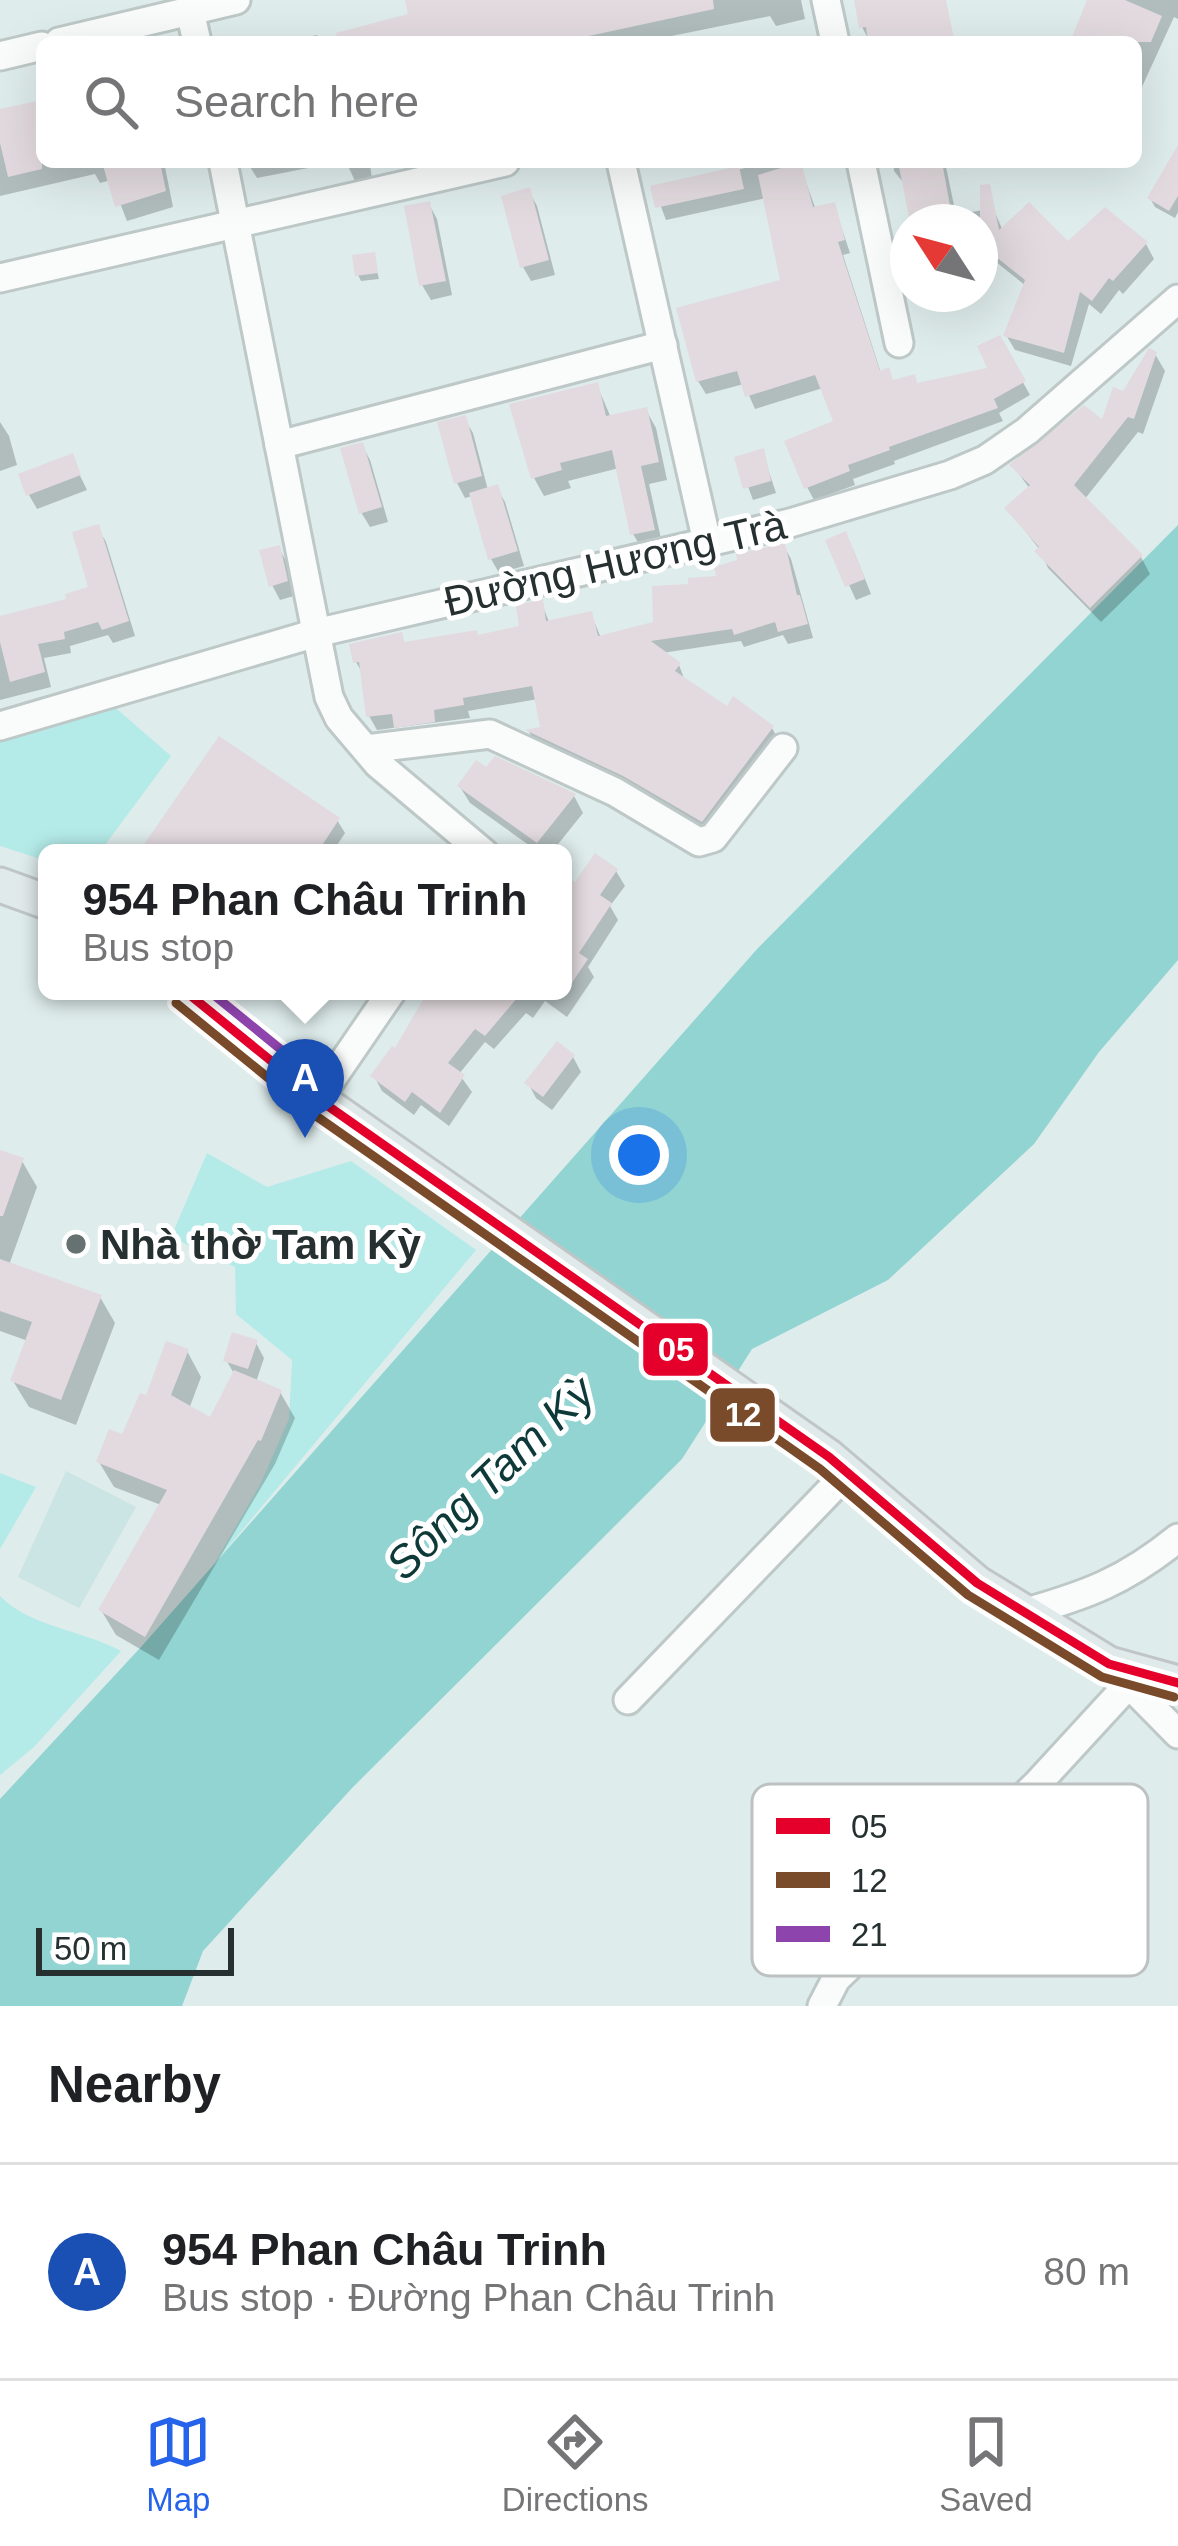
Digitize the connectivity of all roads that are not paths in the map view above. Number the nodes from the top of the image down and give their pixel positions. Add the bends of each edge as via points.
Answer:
1 (236, 0) edge
2 (826, 0) edge
3 (190, 11) junction
4 (84, 36) edge
5 (196, 36) edge
6 (834, 36) edge
7 (36, 47) edge
8 (0, 56) edge
9 (224, 168) edge
10 (479, 168) edge
11 (623, 168) edge
12 (862, 168) edge
13 (236, 224) junction
14 (0, 278) edge
15 (1178, 299) edge
16 (899, 343) dead end
17 (663, 346) junction
18 (279, 446) junction
19 (707, 542) junction
20 (316, 632) junction
21 (0, 726) edge
22 (783, 748) dead end
23 (366, 749) junction
24 (473, 844) edge
25 (1, 889) edge
26 (38, 899) edge
27 (196, 1000) edge
28 (386, 1000) edge
29 (318, 1100) junction
30 (838, 1465) junction
31 (1178, 1538) edge
32 (1023, 1613) junction
33 (1119, 1674) junction
34 (1178, 1683) edge
35 (628, 1700) dead end
36 (1178, 1734) edge
37 (1037, 1784) edge
38 (839, 1976) edge
39 (822, 2006) edge

1 - 3 street
2 - 6 street
3 - 4 street
3 - 5 street
7 - 8 street
9 - 13 street
10 - 13 street
11 - 17 street
12 - 16 street
13 - 14 street
13 - 18 street
15 - 19 street, Đường Hương Trà via 985,460 892,495
17 - 18 street
17 - 19 street
18 - 20 street
19 - 20 street, Đường Hương Trà
20 - 21 street, Đường Hương Trà
20 - 23 street via 329,697
22 - 23 street via 713,838 699,842 490,734
23 - 24 street
25 - 26 main road
27 - 29 main road
28 - 29 street
29 - 30 main road
30 - 32 main road
30 - 35 street
31 - 32 street via 1092,1594
32 - 33 main road
33 - 34 main road
33 - 36 street
33 - 37 street
38 - 39 street

